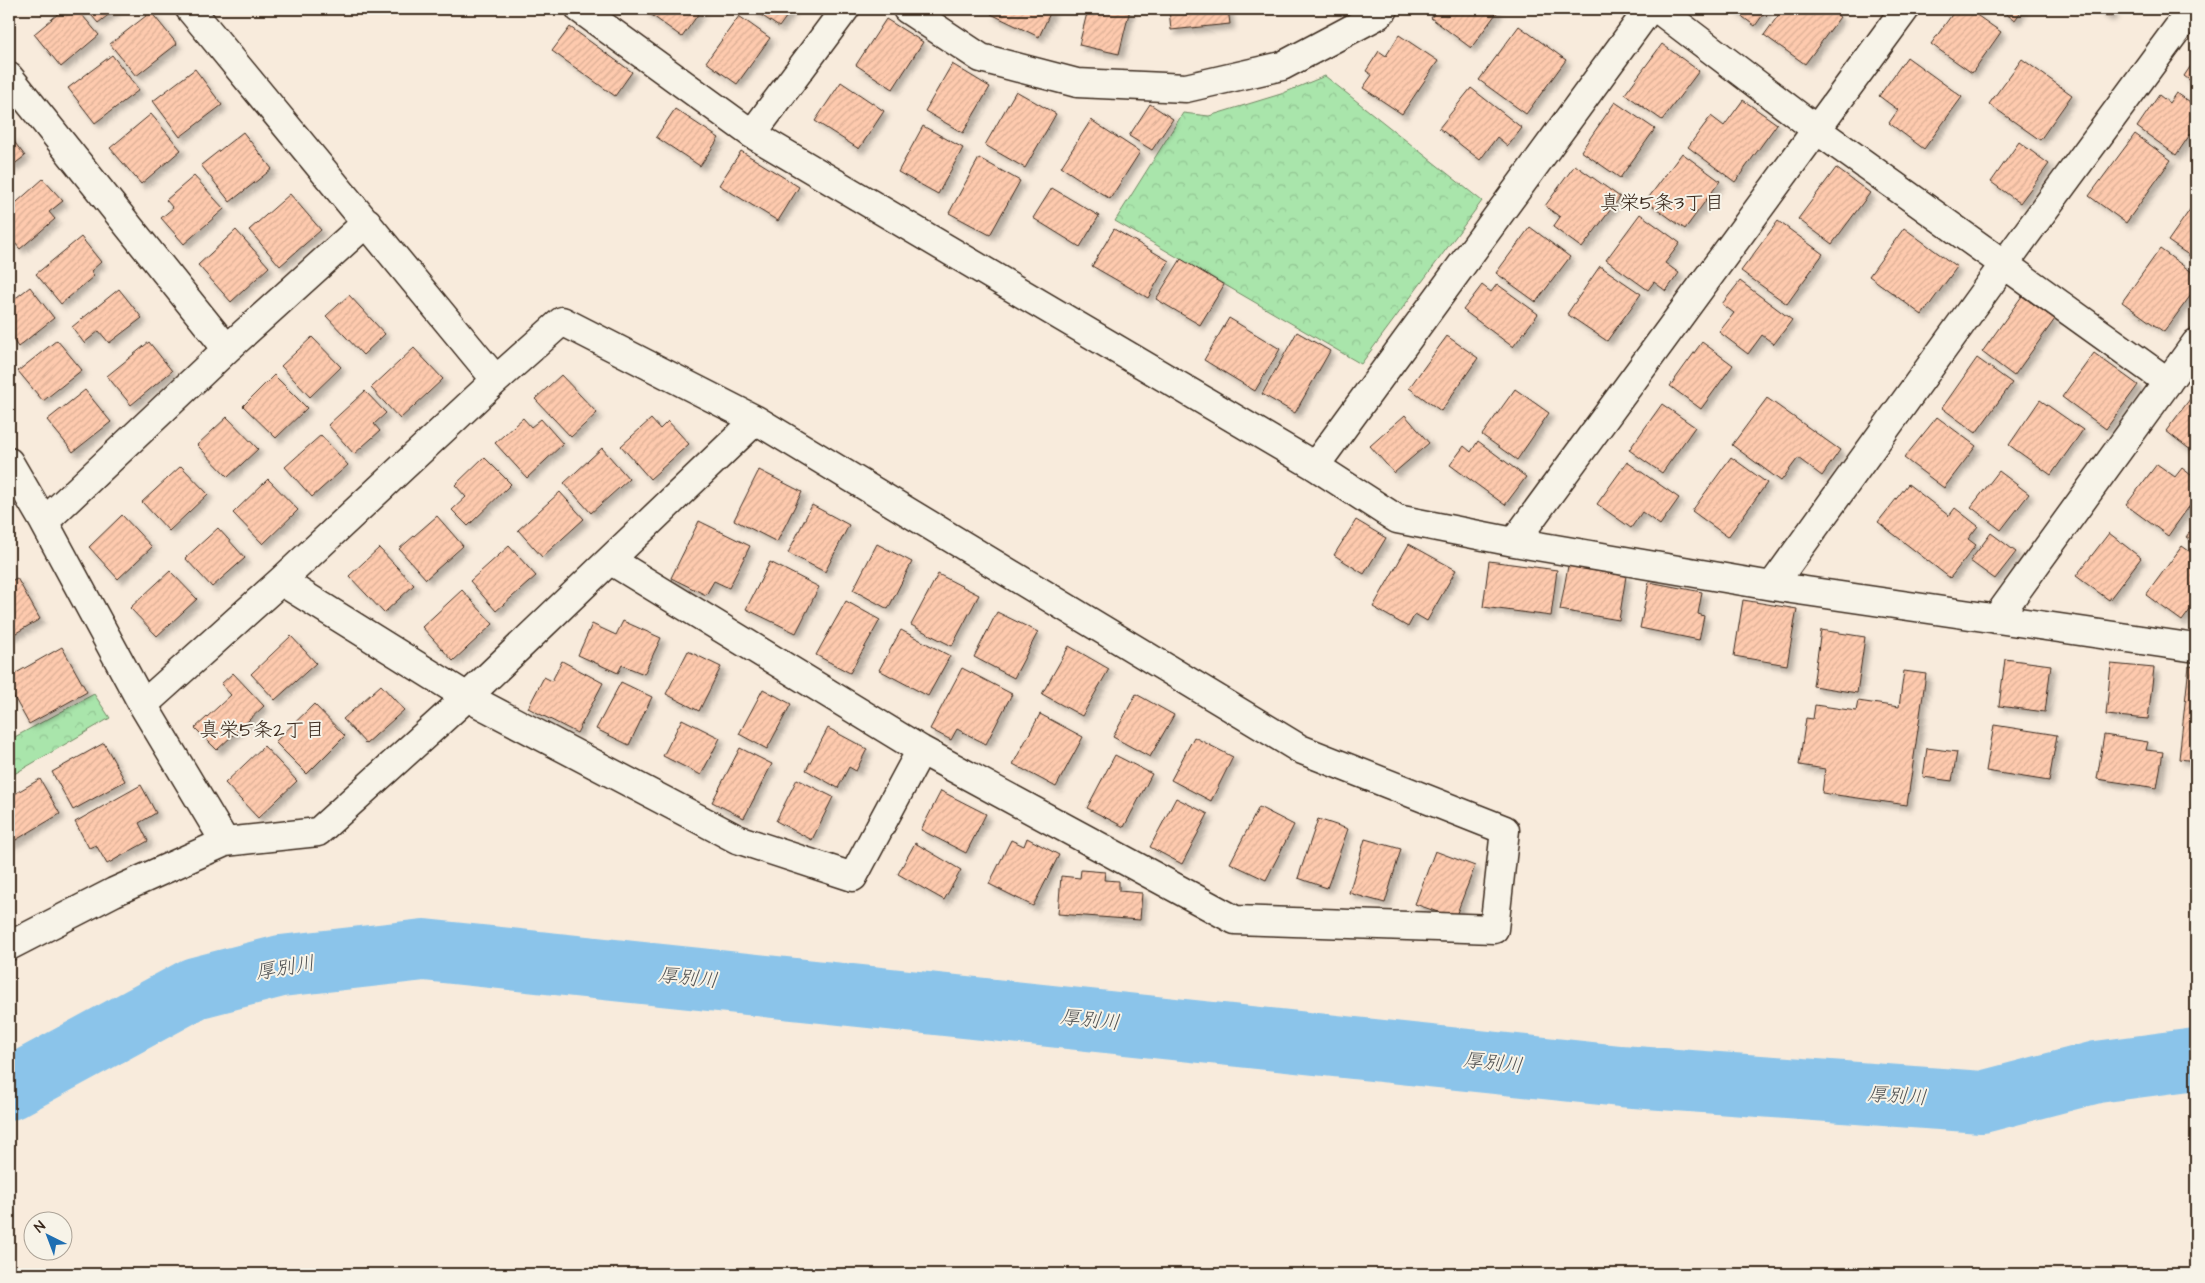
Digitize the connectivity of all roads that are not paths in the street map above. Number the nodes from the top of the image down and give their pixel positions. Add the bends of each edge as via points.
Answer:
1 (190, 9) edge
2 (580, 9) edge
3 (845, 9) edge
4 (907, 9) edge
5 (1384, 9) edge
6 (1650, 9) edge
7 (1658, 9) edge
8 (1905, 9) edge
9 (2192, 9) edge
10 (9, 77) edge
11 (1817, 130) junction
12 (752, 134) junction
13 (367, 222) junction
14 (2005, 263) junction
15 (2196, 344) edge
16 (227, 349) junction
17 (496, 380) junction
18 (2168, 382) junction
19 (756, 420) junction
20 (9, 462) edge
21 (1315, 466) junction
22 (44, 522) junction
23 (1514, 542) junction
24 (610, 560) junction
25 (281, 582) junction
26 (1772, 586) junction
27 (1996, 619) junction
28 (2196, 648) edge
29 (466, 696) junction
30 (143, 705) junction
31 (921, 750) junction
32 (225, 842) junction
33 (9, 946) edge

1 - 13 street
2 - 12 street
3 - 12 street
4 - 5 street via 980,58 1077,83 1186,88 1282,66
6 - 21 street
7 - 11 street
8 - 11 street
9 - 14 street
10 - 16 street
11 - 14 street
11 - 23 street
12 - 21 street
13 - 16 street
13 - 17 street
14 - 18 street
14 - 26 street
15 - 18 street
16 - 22 street
17 - 19 street via 562,321
17 - 25 street
18 - 27 street
19 - 24 street
19 - 31 street via 1300,749 1505,830 1494,929 1235,920
20 - 22 street
21 - 23 street via 1397,519
22 - 30 street
23 - 26 street
24 - 29 street
24 - 31 street
25 - 29 street
25 - 30 street
26 - 27 street
27 - 28 street
29 - 31 street via 737,839 853,877
29 - 32 street via 318,832
30 - 32 street
32 - 33 street via 114,892

